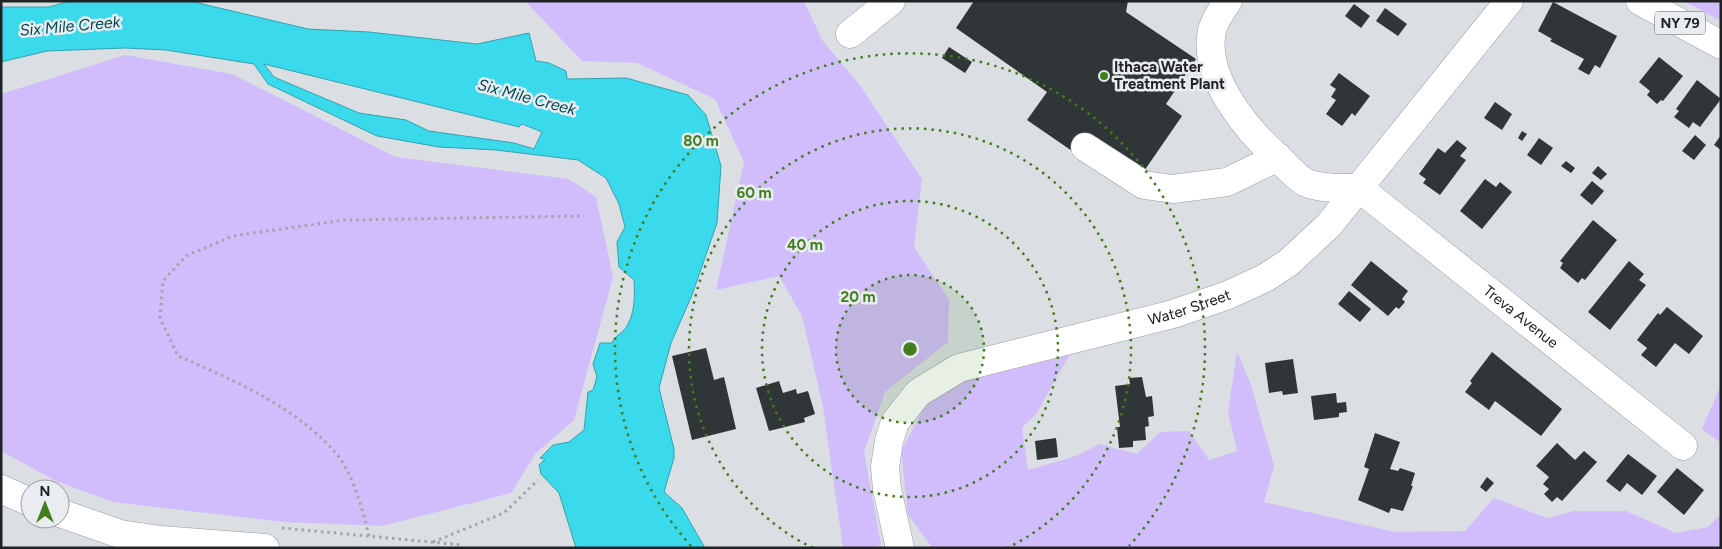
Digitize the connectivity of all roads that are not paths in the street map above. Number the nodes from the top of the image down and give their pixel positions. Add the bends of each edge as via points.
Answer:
1 (891, 1) edge
2 (1509, 1) edge
3 (1640, 1) edge
4 (1217, 5) edge
5 (850, 34) dead end
6 (1721, 45) edge
7 (1085, 147) dead end
8 (1278, 157) junction
9 (1360, 188) junction
10 (1683, 446) dead end
11 (1, 489) edge
12 (20, 498) edge
13 (70, 516) edge
14 (265, 548) edge
15 (900, 548) edge

1 - 5 main road
2 - 9 main road, Water Street
3 - 6 main road, NY 79
4 - 8 main road via 1212,52 1225,94 1258,139
7 - 8 main road via 1144,185 1173,188 1227,182
8 - 9 main road via 1306,183
9 - 10 main road, Treva Avenue
9 - 15 main road, Water Street via 1328,225 1288,263 1265,278 1173,314 960,368 918,392 895,422 885,467
11 - 12 main road
13 - 14 main road via 120,534

